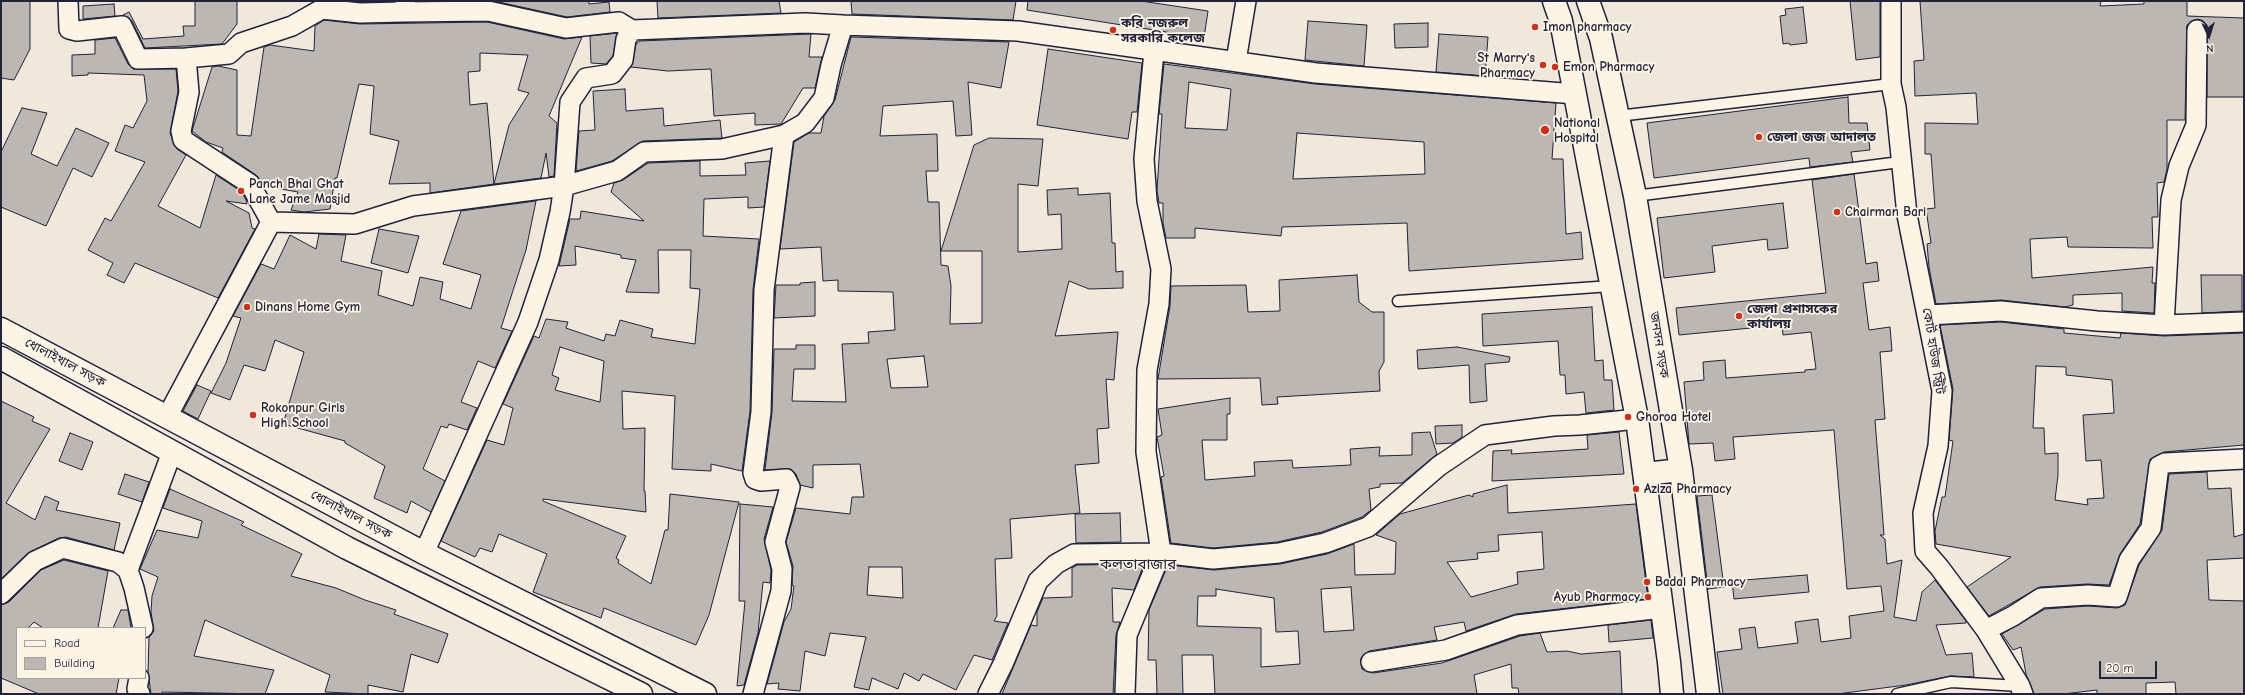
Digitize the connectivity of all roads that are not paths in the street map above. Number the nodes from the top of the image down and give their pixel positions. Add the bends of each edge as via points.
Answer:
1 (68, 1) edge
2 (1246, 1) edge
3 (1554, 1) edge
4 (1588, 1) edge
5 (1891, 1) edge
6 (404, 6) edge
7 (843, 25) junction
8 (632, 30) junction
9 (2197, 30) dead end
10 (1154, 51) junction
11 (186, 58) junction
12 (1236, 61) junction
13 (1891, 84) junction
14 (1575, 94) junction
15 (1618, 116) junction
16 (784, 135) junction
17 (1900, 162) junction
18 (564, 186) junction
19 (1634, 196) junction
20 (271, 222) junction
21 (1611, 286) junction
22 (1398, 301) dead end
23 (1928, 315) junction
24 (2244, 322) edge
25 (2164, 325) junction
26 (1, 328) edge
27 (1, 358) edge
28 (167, 417) junction
29 (1637, 419) junction
30 (172, 452) junction
31 (2244, 459) edge
32 (1681, 470) junction
33 (1645, 474) junction
34 (424, 553) junction
35 (1161, 553) junction
36 (128, 570) junction
37 (1, 594) edge
38 (1662, 608) junction
39 (143, 627) edge
40 (1986, 630) junction
41 (1370, 662) dead end
42 (138, 679) edge
43 (2022, 690) edge
44 (140, 694) edge
45 (641, 694) edge
46 (704, 694) edge
47 (753, 694) edge
48 (988, 694) edge
49 (1125, 694) edge
50 (1672, 694) edge
51 (1708, 694) edge
52 (1897, 694) edge

1 - 11 street via 69,29 77,31 122,26 138,59
2 - 12 street
3 - 14 main road via 1561,21
4 - 15 main road, জনসন সড়ক via 1601,38
5 - 13 street, কোর্ট হাউজ স্ট্রিট
6 - 8 street via 488,11 566,28 619,22
6 - 11 street via 360,13 322,8 292,26 241,43 229,54
7 - 8 street via 791,24
7 - 10 street via 1018,31
7 - 16 street via 824,98 805,123
8 - 18 street via 626,39 623,60 612,74 586,78 570,102
9 - 25 street via 2196,125 2179,166 2171,200
10 - 12 street
10 - 35 street via 1144,159 1146,201 1162,269 1159,304 1147,370 1146,452
11 - 20 street via 190,92 182,131 183,140 250,184
12 - 14 street via 1316,73
13 - 15 lane
13 - 17 street, কোর্ট হাউজ স্ট্রিট via 1896,107
14 - 21 main road
15 - 19 main road, জনসন সড়ক
16 - 18 street via 722,150 644,152 617,171
16 - 47 street via 764,290 761,412 753,473 755,479 761,481 786,479 790,487 775,542 782,569 781,591
17 - 19 lane
17 - 23 street, কোর্ট হাউজ স্ট্রিট via 1907,215
18 - 20 street via 413,206 355,224
18 - 34 street via 549,260 528,322
19 - 32 main road, জনসন সড়ক
20 - 28 street
21 - 22 lane
21 - 29 main road
23 - 25 street via 2001,311
23 - 40 street, কোর্ট হাউজ স্ট্রিট via 1942,392 1938,446 1923,513 1925,551
24 - 25 street
26 - 28 main road, ধোলাইখাল সড়ক
27 - 30 main road, ধোলাইখাল সড়ক
28 - 34 main road, ধোলাইখাল সড়ক
29 - 33 main road
29 - 35 street via 1485,435 1439,466 1368,527 1325,543 1279,553 1213,559
30 - 36 street
30 - 45 main road, ধোলাইখাল সড়ক via 347,548
31 - 40 street via 2165,463 2159,466 2150,528 2129,560 2116,597 2088,595 2041,598
32 - 33 main road
32 - 51 main road, জনসন সড়ক
33 - 38 main road
34 - 46 main road, ধোলাইখাল সড়ক
35 - 48 street via 1074,554 1056,564 1038,581
35 - 49 street via 1127,635
36 - 37 street via 118,562 63,548 35,562
36 - 39 street
38 - 41 street via 1517,625 1446,650
38 - 50 main road
40 - 43 street, কোর্ট হাউজ স্ট্রিট
42 - 44 street
43 - 52 lane via 1951,682

